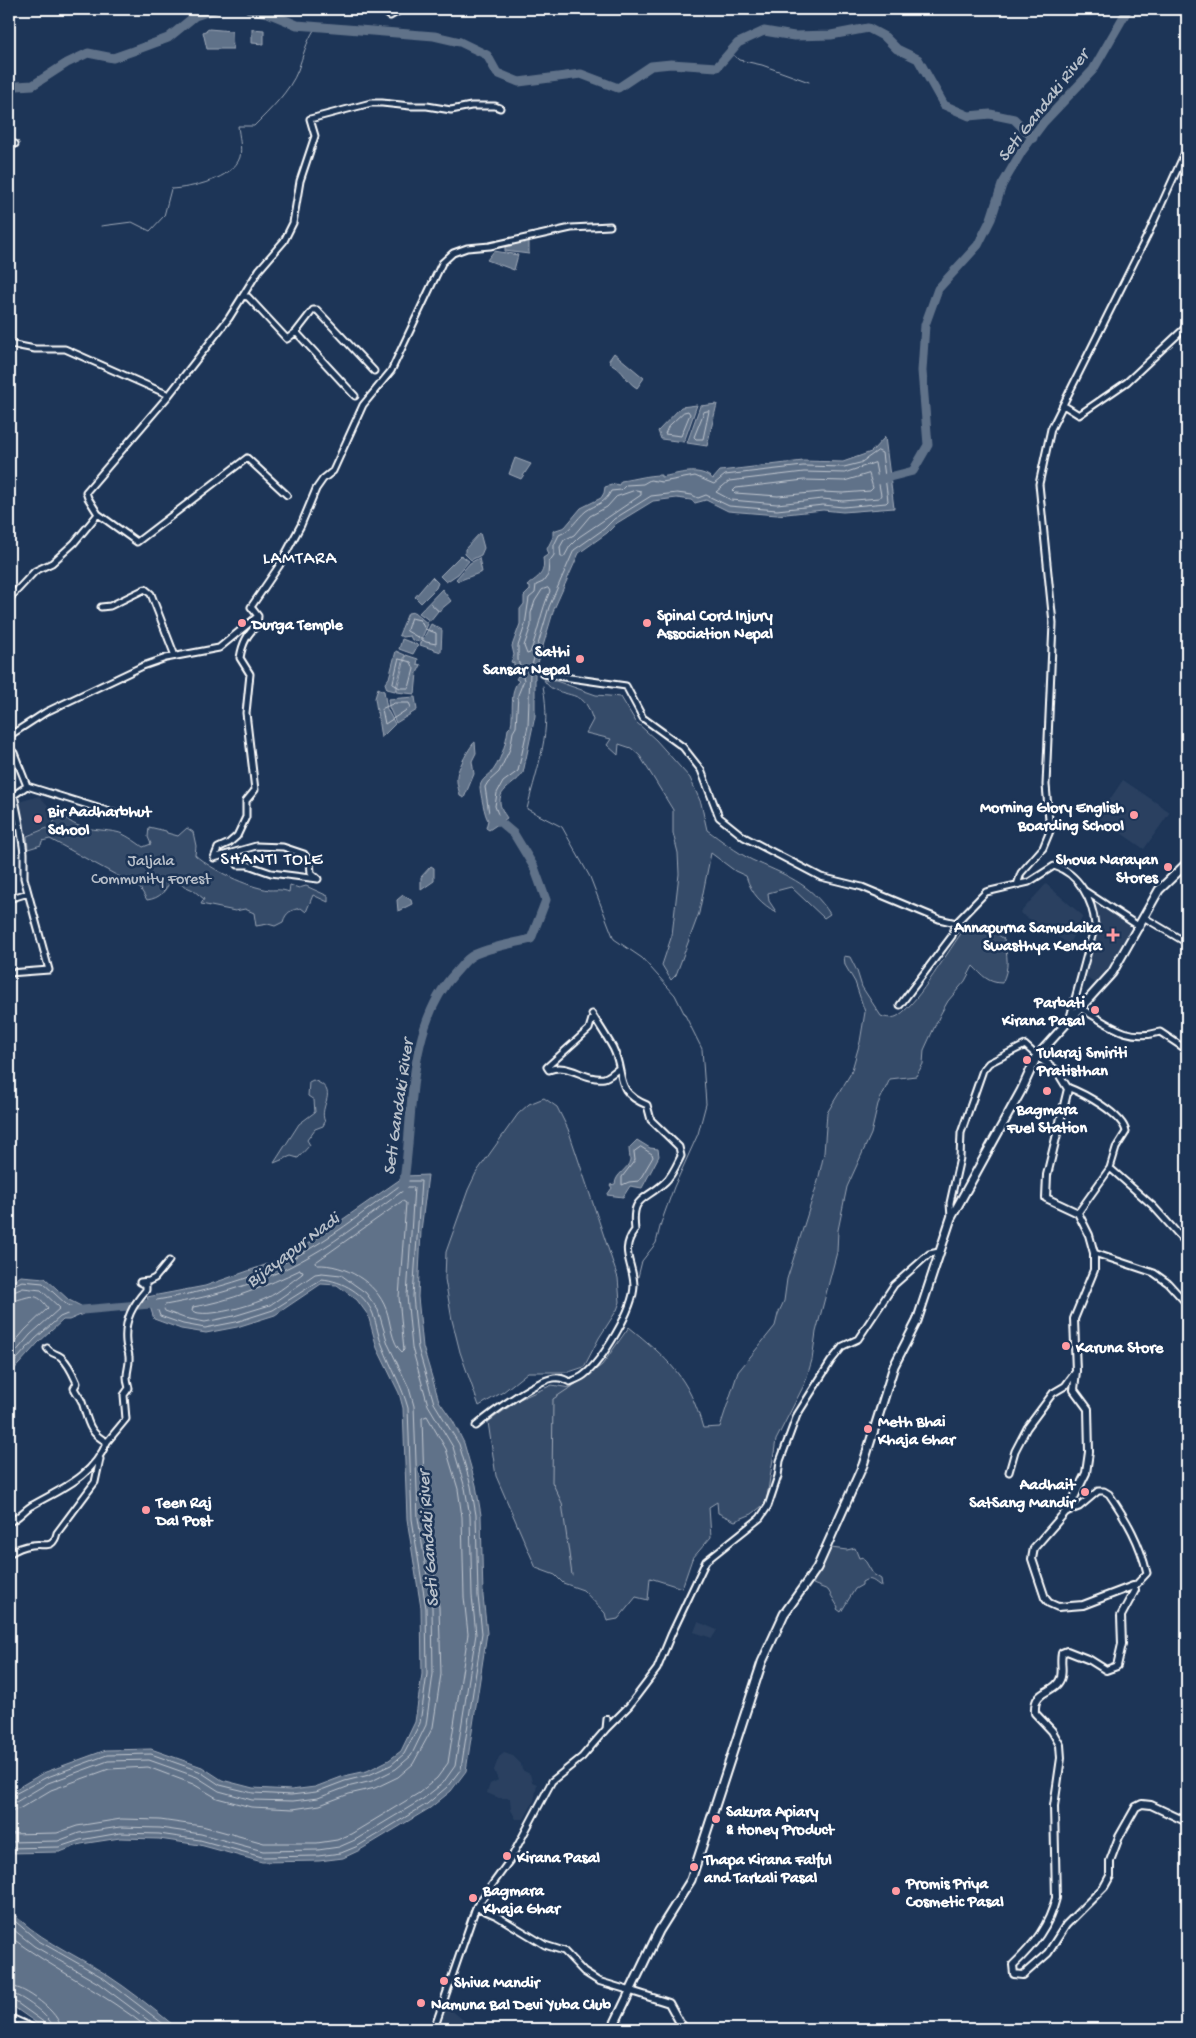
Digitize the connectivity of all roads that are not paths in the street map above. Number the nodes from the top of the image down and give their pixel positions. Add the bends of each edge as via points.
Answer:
1 (327, 9) edge
2 (338, 9) edge
3 (381, 9) edge
4 (402, 9) edge
5 (500, 108) dead end
6 (14, 144) dead end
7 (9, 148) edge
8 (1187, 148) edge
9 (610, 226) dead end
10 (243, 296) junction
11 (9, 314) edge
12 (1187, 326) edge
13 (296, 332) junction
14 (9, 345) edge
15 (374, 370) dead end
16 (169, 395) junction
17 (355, 396) dead end
18 (1063, 404) junction
19 (287, 495) dead end
20 (98, 514) junction
21 (9, 599) edge
22 (101, 607) dead end
23 (258, 616) junction
24 (175, 656) junction
25 (543, 674) dead end
26 (9, 736) edge
27 (9, 748) edge
28 (27, 786) junction
29 (117, 814) dead end
30 (20, 826) junction
31 (9, 830) edge
32 (1187, 863) edge
33 (238, 865) dead end
34 (1017, 885) junction
35 (1085, 891) junction
36 (28, 893) junction
37 (9, 899) edge
38 (1145, 918) junction
39 (956, 923) junction
40 (1140, 927) junction
41 (1187, 943) edge
42 (9, 973) edge
43 (900, 1005) dead end
44 (1080, 1008) junction
45 (592, 1014) dead end
46 (595, 1020) junction
47 (1069, 1021) junction
48 (1187, 1050) edge
49 (1037, 1056) junction
50 (618, 1069) junction
51 (1067, 1086) junction
52 (1110, 1168) junction
53 (1078, 1213) junction
54 (951, 1218) junction
55 (1187, 1244) edge
56 (939, 1252) junction
57 (1094, 1253) junction
58 (168, 1261) dead end
59 (1187, 1304) edge
60 (47, 1348) dead end
61 (1076, 1371) junction
62 (476, 1426) dead end
63 (107, 1442) junction
64 (100, 1458) junction
65 (1009, 1472) dead end
66 (1065, 1512) junction
67 (9, 1522) edge
68 (9, 1554) edge
69 (1134, 1587) junction
70 (607, 1719) dead end
71 (606, 1729) junction
72 (1187, 1822) edge
73 (476, 1907) junction
74 (631, 1990) junction
75 (9, 2017) edge
76 (36, 2029) edge
77 (434, 2029) edge
78 (612, 2029) edge
79 (686, 2029) edge

1 - 2 street
3 - 4 street via 390,16
5 - 10 street via 471,106 451,110 382,102 310,119 315,136 300,181 293,223 284,241 259,270
6 - 7 street
8 - 18 street via 1150,232
9 - 23 street via 571,228 467,248 442,262 391,371 363,405 333,471 322,479 279,566 251,607
10 - 13 street via 248,297 287,339
10 - 16 street
11 - 14 street
12 - 18 street via 1111,395 1079,415
13 - 15 street via 313,310 317,310
13 - 17 street
14 - 16 street via 65,349
16 - 20 street via 86,492
18 - 34 street via 1051,429 1039,484 1053,622 1046,786 1050,832 1043,848 1021,873
19 - 20 street via 247,458 137,542
20 - 21 street via 74,543 52,563 35,572
22 - 24 street via 145,589 151,594
23 - 24 street via 219,648
23 - 33 street via 257,626 242,645 240,658 250,674 246,713 255,790 246,801 246,817 237,836 218,848 214,858 256,846 283,847 304,854 310,862 311,873 318,879
24 - 26 street via 143,666 46,712
25 - 39 street via 626,686 643,718 683,747 701,770 719,817 744,837 821,877 862,887
27 - 28 street
28 - 29 street
28 - 30 street via 14,795
30 - 31 street
30 - 36 street
32 - 38 main road via 1160,890
34 - 35 street via 1029,882 1054,866 1069,873
34 - 39 street via 986,892
35 - 40 street
35 - 47 street via 1095,925
36 - 37 street
36 - 42 street via 49,970
38 - 40 main road
38 - 41 street
39 - 43 street via 952,936
40 - 44 main road via 1112,973
44 - 47 main road
44 - 48 street via 1130,1036 1160,1032
45 - 46 street
46 - 50 street via 613,1048
46 - 50 street via 592,1019 589,1029 547,1067 549,1070 558,1066 591,1077 606,1078
47 - 49 main road
49 - 51 street via 1057,1071
49 - 54 main road via 1022,1091
49 - 54 street via 1025,1045 989,1063 983,1070 961,1133 960,1158 950,1203
50 - 62 street via 631,1098 647,1105 650,1120 680,1147 682,1156 666,1182 637,1203 633,1213 634,1230 627,1241 634,1286 630,1303 621,1325 596,1363 583,1376 570,1382 550,1379 510,1400
51 - 52 street via 1100,1104 1125,1126 1126,1132 1116,1148
51 - 53 street via 1045,1194 1048,1200
52 - 53 street
52 - 55 street via 1153,1206
53 - 57 street via 1090,1235
54 - 56 main road
56 - 71 street via 929,1254 894,1285 858,1339 843,1346 831,1361 797,1415 768,1506 760,1518 706,1561 657,1669 629,1706
56 - 74 main road via 917,1321 894,1366 856,1481 818,1568 784,1614 762,1662 691,1880 659,1932
57 - 59 street via 1154,1273
57 - 61 street via 1094,1270 1074,1319
58 - 63 street via 155,1278 140,1282 146,1285 146,1290 130,1310 126,1340 130,1358 126,1373 129,1388 124,1395 126,1419
60 - 63 street via 69,1367 91,1431
61 - 65 street via 1065,1386 1053,1393 1027,1428
61 - 66 street via 1074,1390 1088,1409 1089,1452 1083,1482
63 - 64 street
64 - 67 street via 79,1479
64 - 68 street via 95,1482 55,1540
66 - 69 street via 1079,1507 1098,1490 1109,1494 1138,1541 1145,1563 1147,1573
66 - 69 street via 1048,1529 1032,1554 1048,1603 1063,1607 1083,1605 1109,1597 1126,1587
69 - 72 street via 1121,1616 1122,1644 1117,1666 1106,1670 1067,1651 1062,1653 1058,1684 1034,1702 1035,1713 1060,1745 1054,1806 1056,1898 1036,1941 1013,1965 1014,1974 1023,1975 1039,1963 1066,1925 1098,1895 1110,1876 1110,1861 1119,1837 1136,1807 1151,1805
70 - 71 street
71 - 73 street via 582,1757 552,1781 510,1860
73 - 74 street via 545,1945 564,1951 584,1972 598,1981
73 - 77 street
74 - 78 main road
74 - 79 street via 668,2003
75 - 76 street

